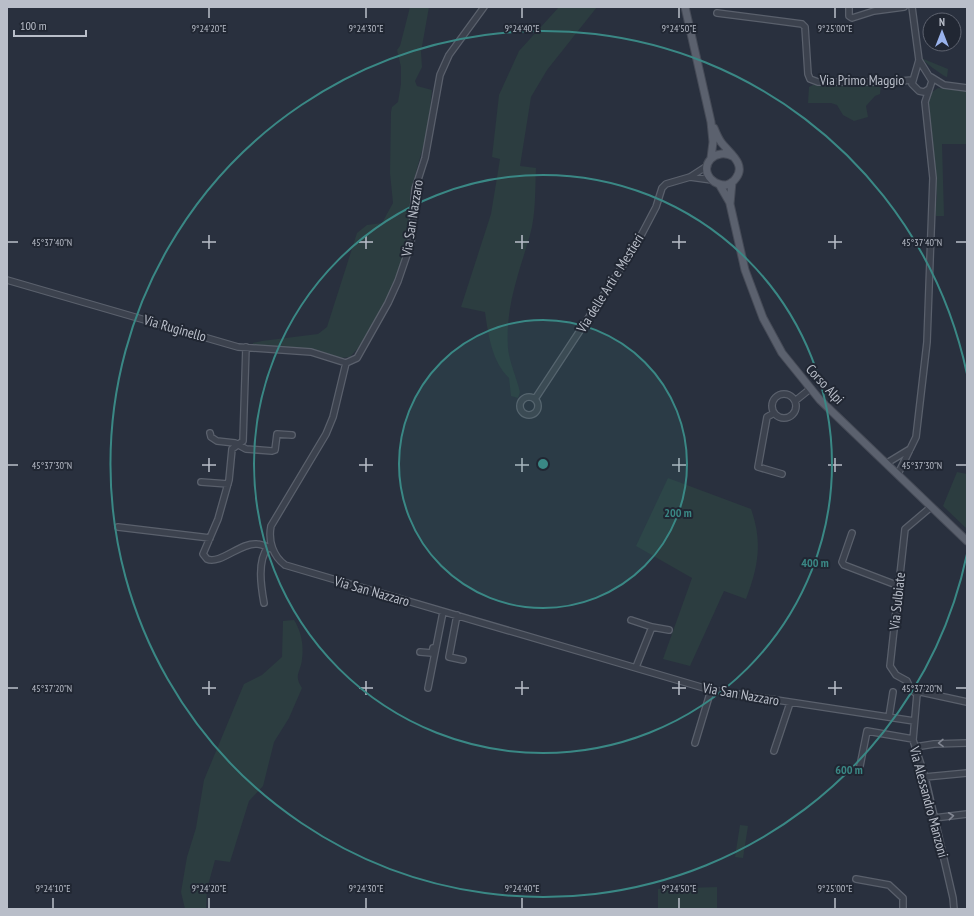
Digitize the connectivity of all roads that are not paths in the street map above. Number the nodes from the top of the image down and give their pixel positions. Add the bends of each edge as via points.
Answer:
1 (484, 7) edge
2 (685, 7) edge
3 (849, 7) edge
4 (904, 7) edge
5 (912, 7) edge
6 (717, 12) dead end
7 (919, 60) junction
8 (929, 75) junction
9 (914, 77) junction
10 (944, 85) junction
11 (929, 88) junction
12 (967, 88) edge
13 (915, 89) junction
14 (925, 102) junction
15 (711, 122) junction
16 (734, 157) junction
17 (711, 158) junction
18 (707, 166) junction
19 (690, 177) junction
20 (712, 180) junction
21 (732, 182) junction
22 (719, 184) junction
23 (730, 204) junction
24 (7, 280) edge
25 (246, 347) junction
26 (346, 363) junction
27 (810, 389) junction
28 (535, 399) dead end
29 (795, 401) junction
30 (774, 413) junction
31 (210, 433) dead end
32 (292, 435) dead end
33 (238, 445) junction
34 (910, 448) junction
35 (887, 463) junction
36 (782, 474) dead end
37 (898, 474) junction
38 (201, 482) dead end
39 (229, 482) junction
40 (931, 507) junction
41 (118, 527) dead end
42 (852, 533) dead end
43 (210, 538) junction
44 (967, 541) edge
45 (270, 548) junction
46 (899, 586) junction
47 (264, 603) dead end
48 (442, 611) junction
49 (457, 616) junction
50 (631, 620) dead end
51 (652, 627) junction
52 (668, 630) dead end
53 (420, 652) dead end
54 (463, 660) dead end
55 (636, 667) junction
56 (428, 688) dead end
57 (711, 690) junction
58 (893, 692) dead end
59 (917, 694) junction
60 (790, 702) junction
61 (967, 702) edge
62 (889, 717) junction
63 (914, 721) junction
64 (913, 739) junction
65 (695, 743) dead end
66 (967, 743) edge
67 (915, 747) junction
68 (774, 752) dead end
69 (859, 771) dead end
70 (967, 773) edge
71 (925, 777) junction
72 (967, 814) edge
73 (934, 818) junction
74 (856, 879) dead end
75 (903, 909) edge
76 (954, 909) edge

1 - 26 street, Via San Nazzaro via 444,64 438,82 428,142 415,189 412,232 405,264 388,303 357,358
2 - 15 main road
3 - 4 street via 849,16 852,18 874,11
5 - 7 street
6 - 9 street, Via Primo Maggio via 802,24 806,27 808,74 810,79 818,82 890,82
7 - 8 street
7 - 9 street
8 - 9 street via 920,72
8 - 10 street
8 - 11 street via 932,83
9 - 13 street
10 - 11 street
10 - 12 street
11 - 13 street via 922,92
11 - 14 street
13 - 14 street
14 - 34 street via 933,178 928,322 916,437
15 - 16 main road via 720,141
15 - 17 main road
16 - 17 main road via 720,153
16 - 21 main road via 739,170
17 - 18 main road
18 - 19 street, Via delle Arti e Mestieri
18 - 20 main road
19 - 20 street, Via delle Arti e Mestieri
19 - 28 street, Via delle Arti e Mestieri via 666,184 662,188 656,207 635,247
20 - 22 main road
21 - 22 main road
21 - 23 main road, Corso Alpi
22 - 23 main road, Corso Alpi
23 - 27 main road, Corso Alpi via 745,270 763,318 782,352
24 - 25 street, Via Ruginello
25 - 26 street, Via Ruginello via 311,352
25 - 33 street via 243,441
26 - 45 street via 333,417 326,434 271,526
27 - 29 street
27 - 35 main road, Corso Alpi
29 - 30 street via 796,410 790,417 781,418
29 - 30 street via 789,394 776,396 771,404
30 - 36 street via 767,417 758,467
31 - 33 street via 211,437 217,440
32 - 33 street via 277,434 275,450 246,449
33 - 39 street via 232,449
34 - 35 street
34 - 37 street
35 - 37 main road, Corso Alpi
37 - 40 main road, Corso Alpi
38 - 39 street
39 - 43 street
40 - 44 main road, Corso Alpi
40 - 46 street, Via Sulbiate via 905,529
41 - 43 street
42 - 46 street via 842,562 844,566
43 - 45 street via 203,554 210,561 247,545 257,544
45 - 47 street via 263,553 261,582
45 - 48 street, Via San Nazzaro via 280,561 292,568
46 - 59 street, Via Sulbiate via 890,666
48 - 49 street, Via San Nazzaro
48 - 53 street via 432,653
48 - 56 street
49 - 54 street via 449,657
49 - 55 street, Via San Nazzaro
50 - 51 street
51 - 52 street
51 - 55 street
55 - 57 street, Via San Nazzaro
57 - 60 street, Via San Nazzaro
57 - 65 street
58 - 62 street
59 - 61 street via 921,692
59 - 63 street, Via Alessandro Manzoni
60 - 62 street, Via San Nazzaro
60 - 68 street
62 - 63 street, Via San Nazzaro
63 - 64 street, Via Alessandro Manzoni
64 - 67 street, Via Alessandro Manzoni
64 - 69 street via 867,731
66 -> 67 street
67 - 71 street, Via Alessandro Manzoni
70 - 71 street
71 - 73 street, Via Alessandro Manzoni
73 -> 72 street
73 - 76 street, Via Alessandro Manzoni via 954,898
74 - 75 street via 889,885 903,898

